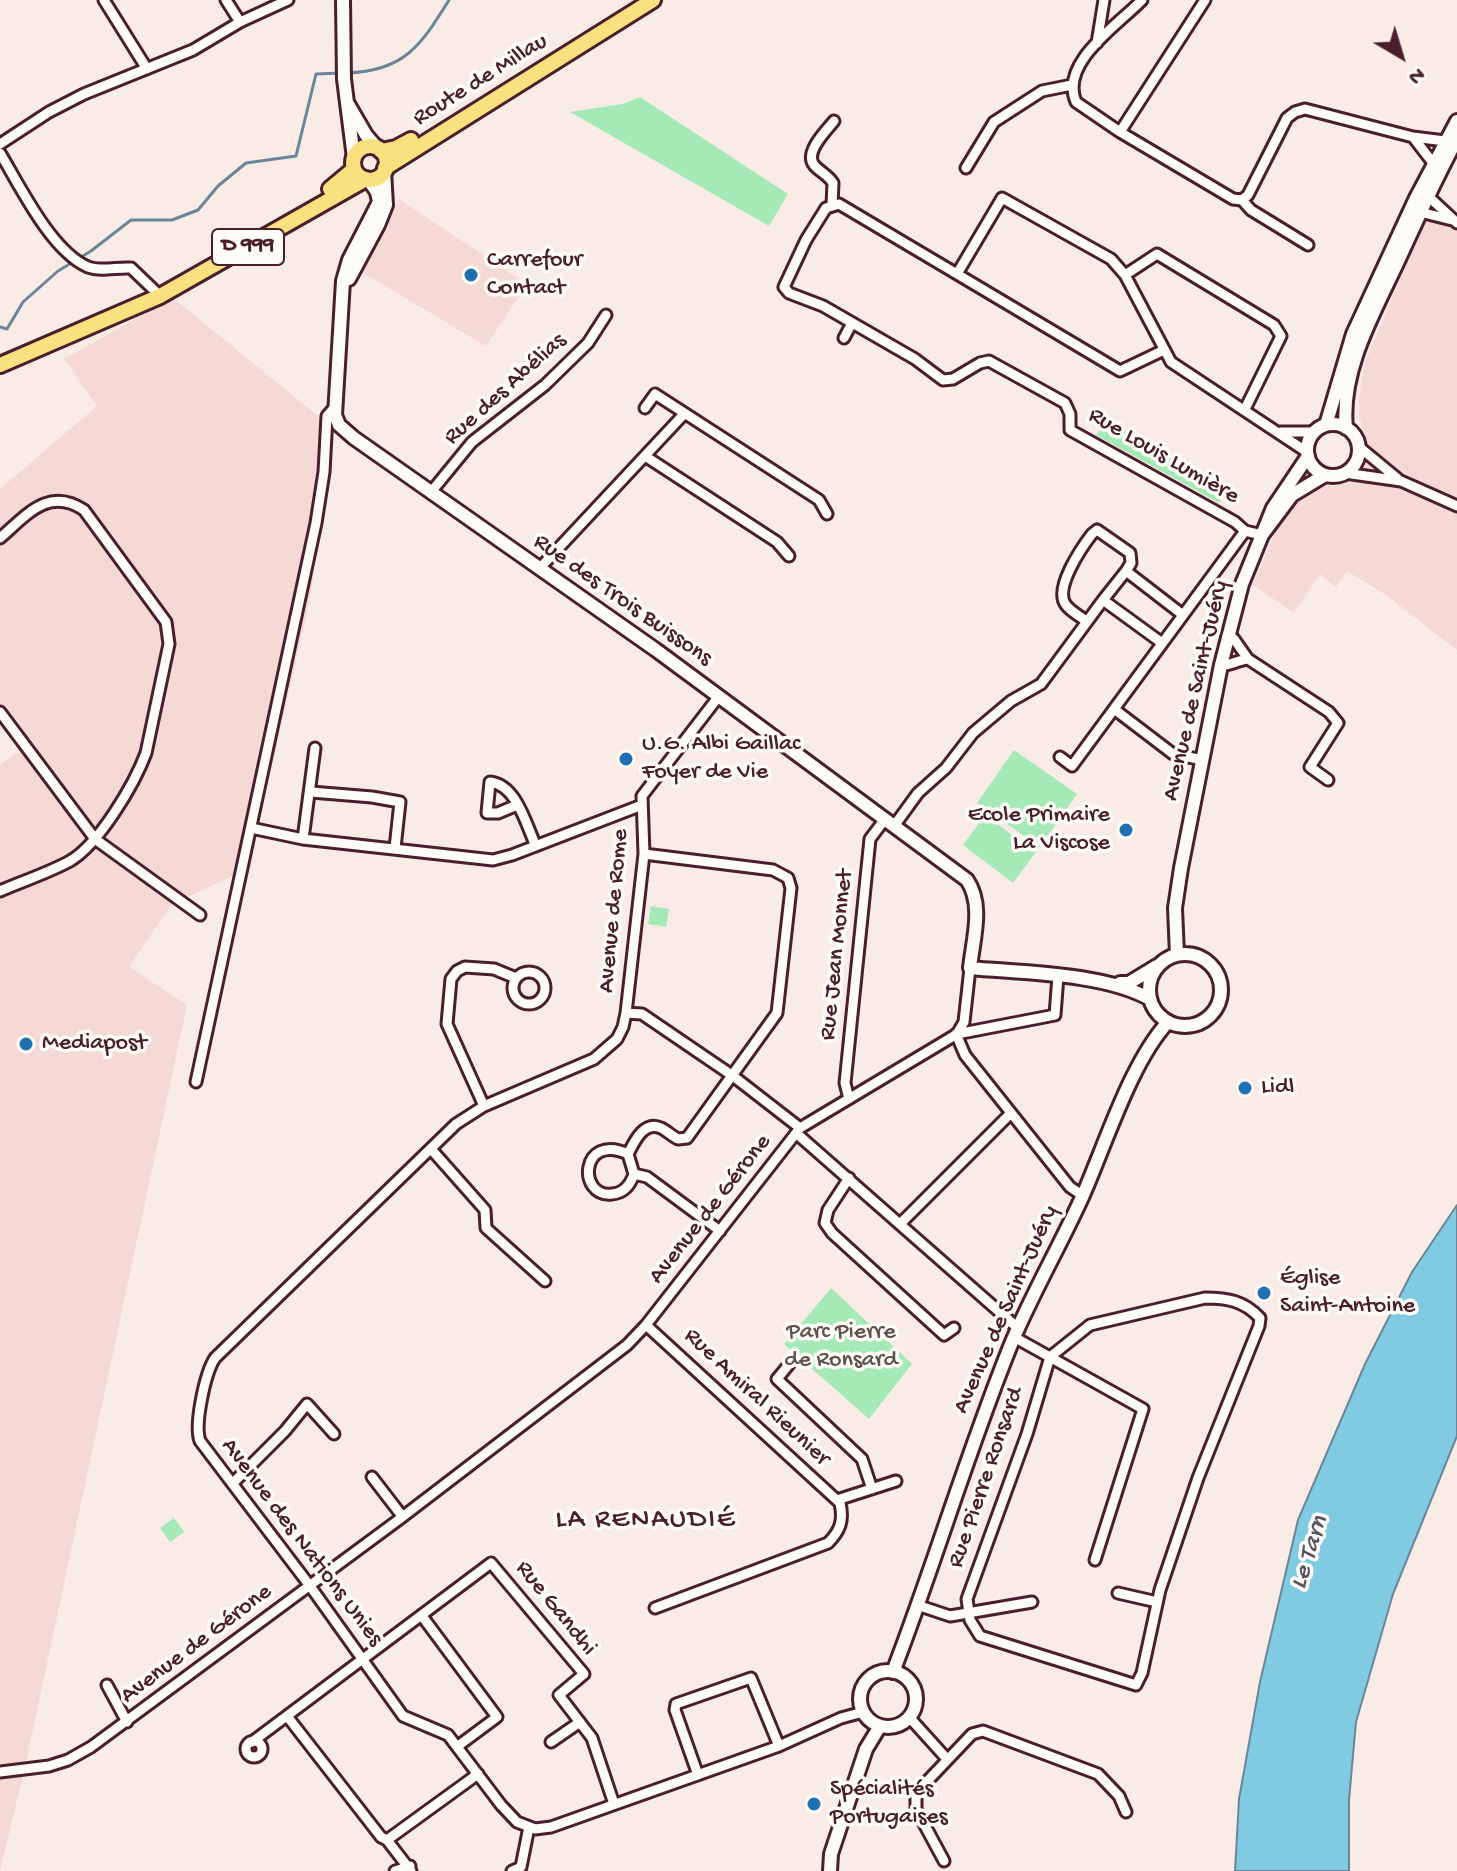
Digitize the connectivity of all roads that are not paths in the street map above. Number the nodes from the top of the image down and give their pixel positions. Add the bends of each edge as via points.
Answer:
1 (104, 0) edge
2 (226, 0) edge
3 (288, 0) edge
4 (343, 0) edge
5 (653, 0) edge
6 (1104, 0) edge
7 (1142, 0) edge
8 (1205, 0) edge
9 (240, 22) junction
10 (600, 33) junction
11 (1097, 43) junction
12 (147, 69) junction
13 (1072, 85) junction
14 (346, 99) junction
15 (834, 121) dead end
16 (1457, 121) edge
17 (1120, 132) junction
18 (1413, 137) junction
19 (1451, 140) edge
20 (0, 144) edge
21 (379, 149) junction
22 (0, 153) edge
23 (1433, 163) junction
24 (966, 168) dead end
25 (385, 169) junction
26 (360, 171) junction
27 (1428, 196) junction
28 (1242, 200) junction
29 (832, 205) junction
30 (1420, 212) junction
31 (1456, 222) edge
32 (1308, 245) dead end
33 (957, 274) junction
34 (1125, 275) junction
35 (156, 292) junction
36 (343, 301) junction
37 (127, 310) junction
38 (606, 315) dead end
39 (852, 323) junction
40 (844, 338) dead end
41 (1164, 350) junction
42 (0, 365) edge
43 (334, 408) junction
44 (645, 408) dead end
45 (1245, 409) junction
46 (684, 414) junction
47 (339, 425) junction
48 (1326, 425) junction
49 (1346, 428) junction
50 (1281, 432) junction
51 (1314, 432) junction
52 (326, 442) junction
53 (1358, 446) junction
54 (1308, 454) junction
55 (645, 456) junction
56 (1345, 473) junction
57 (1325, 475) junction
58 (1401, 481) junction
59 (431, 492) junction
60 (1457, 506) edge
61 (827, 514) dead end
62 (1245, 531) junction
63 (1262, 535) junction
64 (0, 538) edge
65 (789, 556) dead end
66 (539, 569) junction
67 (1126, 571) junction
68 (1103, 600) junction
69 (1183, 615) junction
70 (1086, 621) junction
71 (1227, 636) junction
72 (1162, 643) junction
73 (1248, 659) junction
74 (1221, 665) junction
75 (719, 696) junction
76 (1114, 709) junction
77 (0, 712) edge
78 (315, 748) dead end
79 (1060, 757) dead end
80 (1203, 760) junction
81 (1328, 780) dead end
82 (311, 792) junction
83 (517, 805) dead end
84 (642, 805) junction
85 (890, 822) junction
86 (251, 828) junction
87 (95, 839) junction
88 (303, 839) junction
89 (536, 846) junction
90 (395, 848) junction
91 (644, 854) junction
92 (0, 891) edge
93 (200, 915) dead end
94 (1177, 955) junction
95 (1159, 965) junction
96 (970, 968) junction
97 (1058, 976) junction
98 (516, 978) dead end
99 (1105, 983) junction
100 (1150, 999) junction
101 (626, 1013) junction
102 (1168, 1022) junction
103 (956, 1034) junction
104 (733, 1076) junction
105 (196, 1082) dead end
106 (849, 1099) junction
107 (484, 1106) junction
108 (1011, 1113) junction
109 (798, 1130) junction
110 (431, 1149) junction
111 (628, 1154) junction
112 (634, 1174) junction
113 (849, 1178) junction
114 (1082, 1195) junction
115 (901, 1223) junction
116 (720, 1231) junction
117 (545, 1281) dead end
118 (646, 1325) junction
119 (954, 1328) dead end
120 (1016, 1333) junction
121 (1050, 1357) junction
122 (791, 1362) dead end
123 (334, 1434) dead end
124 (372, 1477) dead end
125 (896, 1481) dead end
126 (233, 1483) junction
127 (872, 1489) junction
128 (837, 1500) junction
129 (402, 1516) junction
130 (1095, 1560) dead end
131 (310, 1586) junction
132 (1118, 1593) dead end
133 (1032, 1602) dead end
134 (1157, 1602) junction
135 (917, 1605) junction
136 (655, 1608) dead end
137 (969, 1612) junction
138 (422, 1616) junction
139 (364, 1660) junction
140 (893, 1672) junction
141 (107, 1685) dead end
142 (863, 1712) junction
143 (287, 1716) junction
144 (909, 1717) junction
145 (127, 1722) junction
146 (580, 1722) junction
147 (880, 1726) junction
148 (252, 1742) dead end
149 (551, 1742) dead end
150 (458, 1746) junction
151 (779, 1746) junction
152 (947, 1759) junction
153 (0, 1772) edge
154 (478, 1774) junction
155 (698, 1775) junction
156 (614, 1804) junction
157 (1126, 1812) dead end
158 (529, 1827) junction
159 (387, 1840) junction
160 (944, 1861) dead end
161 (410, 1868) edge
162 (395, 1871) edge
163 (512, 1871) edge
164 (830, 1871) edge

1 - 12 street
2 - 9 street
3 - 9 street
4 - 14 main road
5 - 10 main road, Route de Millau
6 - 11 street
7 - 11 street
8 - 17 street
9 - 12 street
10 - 21 main road, Route de Millau via 404,144
10 - 25 main road, Route de Millau
11 - 13 street via 1073,74
12 - 20 street via 84,94
13 - 17 street via 1081,106
13 - 24 street via 1042,91 994,122
14 - 21 main road
14 - 26 main road
15 - 29 street via 811,154 811,161 833,183
16 - 19 main road
17 - 28 street
18 - 19 street
18 - 23 street
18 - 28 street via 1305,109 1295,112
19 - 23 main road
19 - 27 main road
21 - 25 main road
21 - 26 main road, Route de Millau via 366,146 356,152
22 - 35 street via 45,225 71,255 99,270 131,268
23 - 48 main road via 1353,334
25 - 26 main road, Route de Millau via 377,177
25 - 36 main road via 386,205
26 - 35 main road, D 999
26 - 36 main road via 379,202 349,260
26 - 37 main road, D 999 via 193,279
27 - 30 main road
27 - 31 street
28 - 32 street
29 - 33 street via 845,207
29 - 39 street, Rue Louis Lumière via 806,240 784,287
30 - 31 street
30 - 49 main road via 1361,341 1346,393
33 - 34 street via 1002,198 1111,259
33 - 41 street via 1120,371
34 - 41 street
34 - 45 street via 1157,254 1274,325 1281,336
35 - 37 main road, D 999
36 - 43 main road
37 - 42 main road, D 999
38 - 59 street, Rue des Abélias via 588,343 545,385 472,442
39 - 40 street
39 - 62 street, Rue Louis Lumière via 943,380 995,362 1065,403 1070,430
41 - 45 street via 1180,370
43 - 47 main road
43 - 52 street via 327,416
44 - 46 street via 655,394
45 - 50 street
46 - 55 street
46 - 61 street via 819,500
47 - 52 street
47 - 59 main road, Rue des Trois Buissons
48 - 49 main road
48 - 51 main road
49 - 53 main road
50 - 51 street
50 - 54 street
51 - 54 main road
52 - 86 street via 316,523
53 - 56 main road via 1357,460
53 - 58 street
54 - 57 main road via 1314,468
54 - 63 main road, Avenue de Saint-Juéry
55 - 65 street via 777,542
55 - 66 street
56 - 57 main road
56 - 58 street
57 - 63 main road, Avenue de Saint-Juéry via 1292,495
58 - 60 street
59 - 66 main road, Rue des Trois Buissons
62 - 63 street
62 - 69 street
63 - 71 main road, Avenue de Saint-Juéry
64 - 87 street via 47,501 74,503 166,622 169,644 146,753 140,771
66 - 75 main road, Rue des Trois Buissons
67 - 68 street, Rue Jean Monnet
67 - 69 street
67 - 70 street via 1130,553 1100,531 1092,534 1071,565 1063,599
68 - 70 street, Rue Jean Monnet
68 - 72 street
69 - 72 street
70 - 85 street, Rue Jean Monnet via 1041,684 973,733 946,768
71 - 73 street
71 - 74 main road, Avenue de Saint-Juéry
72 - 76 street
73 - 74 street
73 - 81 street via 1338,723 1310,767
74 - 80 main road, Avenue de Saint-Juéry
75 - 84 street, Avenue de Rome via 642,796
75 - 85 main road, Rue des Trois Buissons
76 - 79 street via 1072,766
76 - 80 street via 1173,754
77 - 87 street
78 - 82 street
80 - 94 main road, Avenue de Saint-Juéry via 1175,908
82 - 88 street
82 - 90 street via 400,802
83 - 89 street
84 - 89 street
84 - 91 street, Avenue de Rome
85 - 96 main road, Rue des Trois Buissons via 967,880 975,892
85 - 106 street, Rue Jean Monnet via 870,839 845,1083
86 - 88 street
86 - 105 street
87 - 92 street via 69,862
87 - 93 street
88 - 90 street
89 - 90 street via 493,860
91 - 101 street, Avenue de Rome
91 - 104 street via 773,870 788,878 777,1013
94 - 95 main road
94 - 102 main road via 1199,956 1209,963 1221,993 1205,1019 1186,1026
95 - 99 main road via 1129,983
95 - 100 main road via 1149,987
96 - 97 main road
96 - 103 street via 964,1022
97 - 99 main road
97 - 103 street, Avenue de Gérone via 1055,1015
98 - 107 street via 494,969 465,967 451,979 447,1024
99 - 100 main road
100 - 102 main road
101 - 104 street via 642,1014
101 - 107 street, Avenue des Nations Unies via 617,1039 594,1059
102 - 114 main road, Avenue de Saint-Juéry via 1148,1048
103 - 106 street, Avenue de Gérone
103 - 108 street via 965,1055
104 - 109 street
104 - 111 street via 687,1138 651,1127 642,1131
106 - 109 street, Avenue de Gérone
107 - 110 street, Avenue des Nations Unies
108 - 114 street
108 - 115 street
109 - 113 street
109 - 116 street, Avenue de Gérone
110 - 117 street via 485,1210 486,1228
110 - 126 street, Avenue des Nations Unies via 211,1364 197,1434
111 - 112 street
111 - 112 street via 612,1148 596,1154 588,1176 600,1192 616,1194
112 - 116 street via 647,1177
113 - 115 street
113 - 119 street via 825,1223 944,1335
114 - 120 main road, Avenue de Saint-Juéry
115 - 120 street
116 - 118 street, Avenue de Gérone
118 - 128 street, Rue Amiral Rieunier
118 - 129 street, Avenue de Gérone via 627,1345
120 - 121 street
120 - 135 main road, Avenue de Saint-Juéry
121 - 130 street via 1143,1409
121 - 134 street via 1090,1325 1205,1298 1226,1298 1250,1307 1260,1318
121 - 137 street, Rue Pierre Ronsard via 967,1599
122 - 127 street, Rue Amiral Rieunier via 777,1379 862,1459
123 - 126 street via 307,1404
124 - 129 street
125 - 127 street, Rue Amiral Rieunier
126 - 131 street, Avenue des Nations Unies
127 - 128 street, Rue Amiral Rieunier
128 - 136 street, Rue Amiral Rieunier via 843,1516 839,1532 828,1543
129 - 131 street, Avenue de Gérone
131 - 139 street, Avenue des Nations Unies
131 - 145 street, Avenue de Gérone
132 - 134 street
133 - 137 street
134 - 137 street via 1136,1685 980,1636
135 - 137 street via 950,1616
135 - 140 main road, Avenue de Saint-Juéry
138 - 139 street, Rue Gandhi
138 - 146 street, Rue Gandhi via 491,1563 584,1674 559,1695
138 - 150 street via 497,1717
139 - 143 street, Rue Gandhi
139 - 150 street, Avenue des Nations Unies via 403,1716 448,1735
140 - 142 main road via 876,1674 863,1687
140 - 144 main road via 914,1690
141 - 145 street
142 - 147 main road
142 - 151 street
143 - 148 street, Rue Gandhi
143 - 159 street
144 - 147 main road via 896,1726
144 - 152 street
145 - 153 street, Avenue de Gérone via 68,1760
146 - 149 street
146 - 156 street, Rue Gandhi via 592,1738
147 - 164 main road via 861,1764
150 - 154 street, Avenue des Nations Unies
151 - 155 street
151 - 155 street via 751,1678 676,1704
152 - 157 street via 972,1734 983,1731 1098,1774
152 - 160 street via 916,1793 916,1809
154 - 158 street, Avenue des Nations Unies via 517,1822
154 - 159 street
155 - 156 street
156 - 158 street via 551,1827
158 - 163 street via 521,1867
159 - 161 street
161 - 162 street

